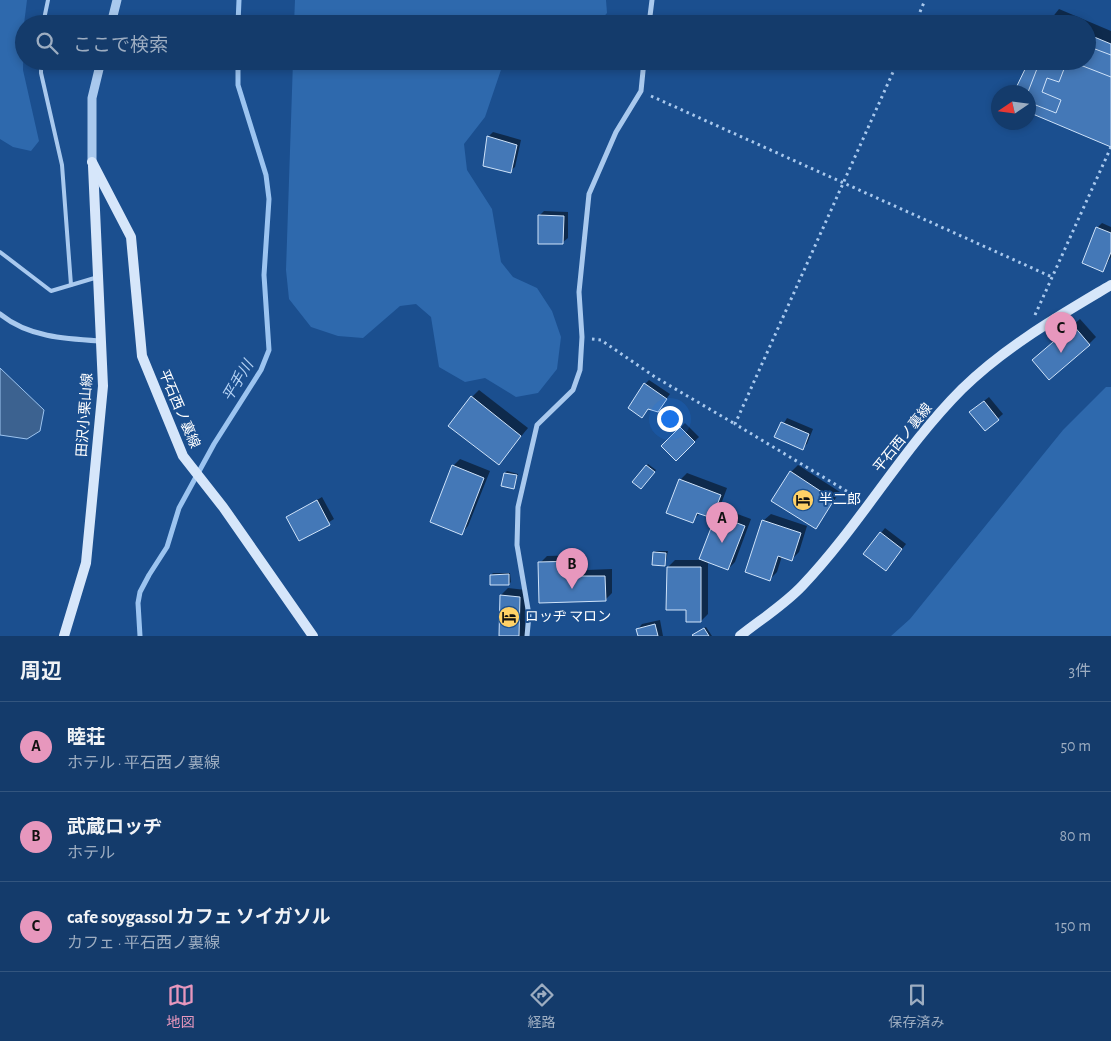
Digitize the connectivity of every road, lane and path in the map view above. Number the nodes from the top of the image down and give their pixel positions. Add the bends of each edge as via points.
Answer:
1 (48, 0) edge
2 (117, 0) edge
3 (652, 0) edge
4 (925, 0) edge
5 (45, 15) edge
6 (113, 15) edge
7 (650, 15) edge
8 (919, 15) edge
9 (41, 70) edge
10 (99, 70) edge
11 (643, 70) edge
12 (894, 70) edge
13 (641, 91) junction
14 (1111, 147) edge
15 (92, 162) junction
16 (844, 185) junction
17 (0, 252) edge
18 (98, 277) junction
19 (1052, 277) junction
20 (71, 285) junction
21 (1111, 285) edge
22 (0, 314) edge
23 (1026, 336) junction
24 (582, 337) junction
25 (100, 341) junction
26 (735, 424) junction
27 (869, 504) junction
28 (64, 636) edge
29 (313, 636) edge
30 (527, 636) edge
31 (740, 636) edge

1 - 5 lane
2 - 6 street
3 - 7 street
4 - 8 path
9 - 20 lane via 62,165
10 - 15 street via 92,98
11 - 13 street
12 - 16 path
13 - 16 path
13 - 24 street via 616,132 589,194 578,292
14 - 19 path
15 - 18 main road, 田沢小栗山線
15 - 29 main road, 平石西ノ裏線 via 131,237 142,356 183,456 223,507
16 - 19 path
16 - 26 path
17 - 20 lane via 51,291
18 - 20 lane
18 - 25 main road, 田沢小栗山線
19 - 23 path
21 - 23 main road, 平石西ノ裏線
22 - 25 street via 14,326 62,339
23 - 27 main road, 平石西ノ裏線 via 963,388 920,434
24 - 26 path via 601,340 655,378
24 - 30 street via 580,370 573,390 537,425 518,507 518,544 529,615
25 - 28 main road, 田沢小栗山線 via 103,386 86,563
26 - 27 path
27 - 31 main road, 平石西ノ裏線 via 802,587

